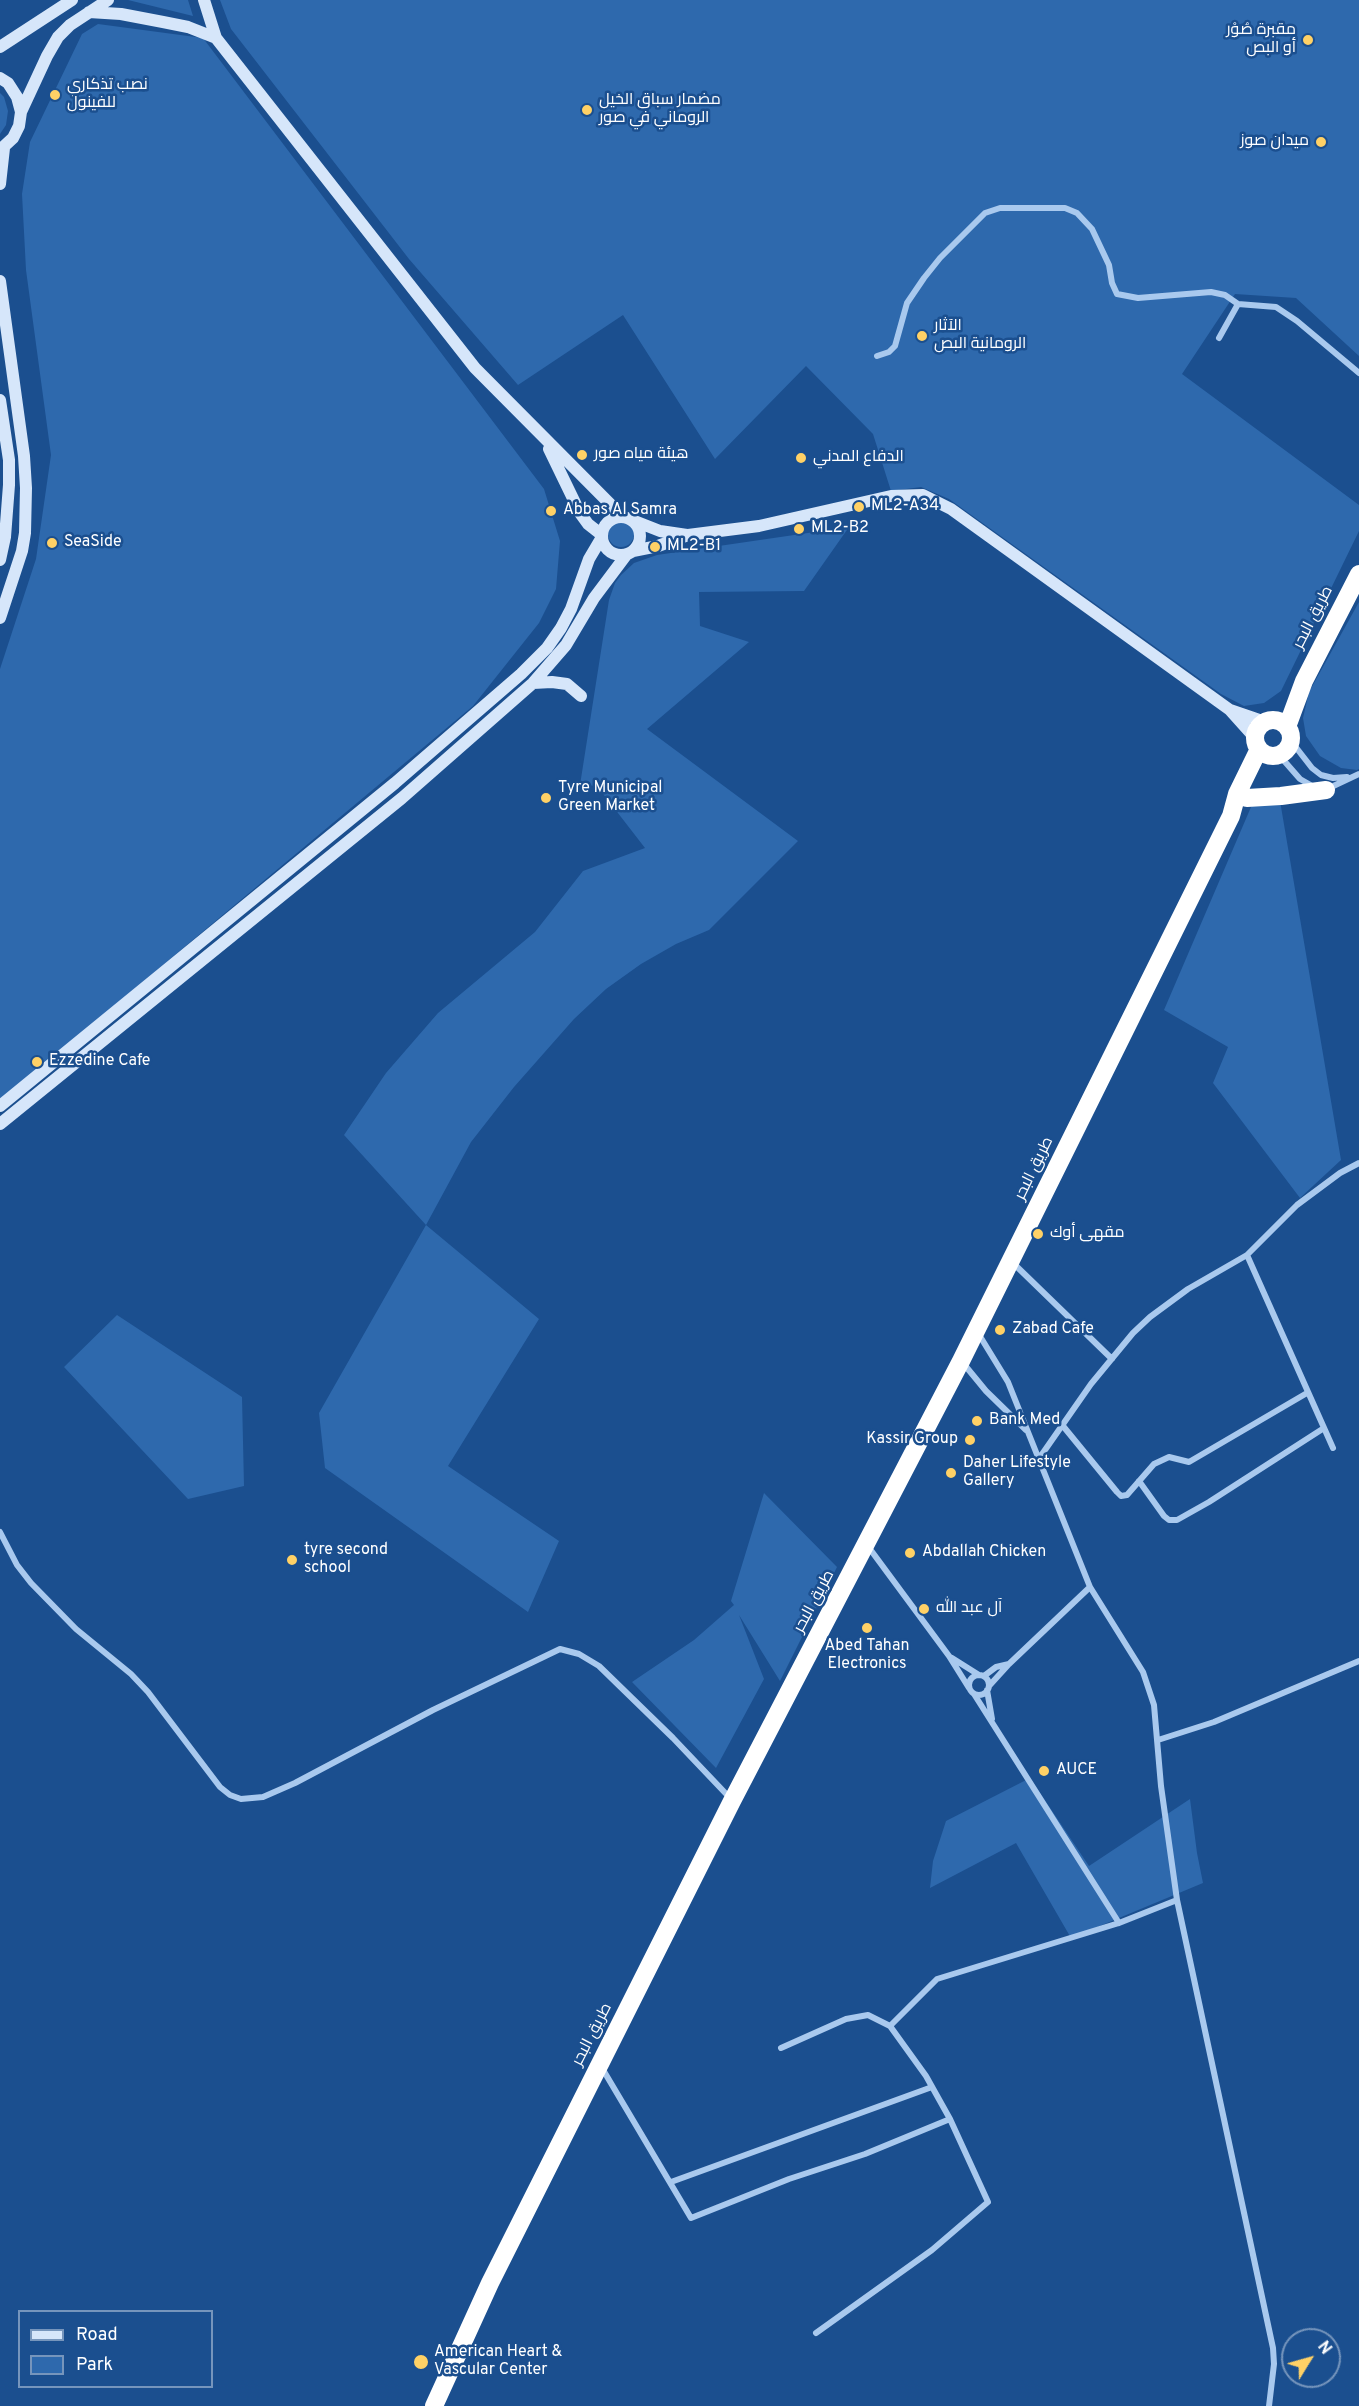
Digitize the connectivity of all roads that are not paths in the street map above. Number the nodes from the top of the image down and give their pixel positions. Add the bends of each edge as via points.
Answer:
1 (72, 0) edge
2 (108, 0) edge
3 (204, 0) edge
4 (89, 12) junction
5 (216, 38) junction
6 (0, 47) edge
7 (0, 78) edge
8 (21, 112) junction
9 (2, 149) edge
10 (0, 184) edge
11 (0, 281) edge
12 (1238, 303) junction
13 (1219, 339) dead end
14 (878, 356) dead end
15 (1359, 373) edge
16 (0, 400) edge
17 (543, 438) junction
18 (627, 518) junction
19 (688, 535) junction
20 (602, 536) junction
21 (630, 552) junction
22 (0, 560) edge
23 (1359, 573) edge
24 (0, 618) edge
25 (1304, 681) junction
26 (533, 683) junction
27 (581, 696) dead end
28 (492, 700) junction
29 (1230, 710) junction
30 (502, 711) junction
31 (1267, 721) junction
32 (1289, 734) junction
33 (1266, 750) junction
34 (1359, 774) edge
35 (1351, 777) junction
36 (1326, 790) junction
37 (1247, 798) junction
38 (1231, 816) junction
39 (0, 1106) edge
40 (0, 1124) edge
41 (1359, 1163) edge
42 (1247, 1255) junction
43 (1011, 1261) junction
44 (976, 1330) junction
45 (1112, 1359) junction
46 (961, 1361) junction
47 (1307, 1393) junction
48 (1063, 1426) junction
49 (1324, 1428) junction
50 (1028, 1432) junction
51 (1333, 1448) dead end
52 (1038, 1460) junction
53 (1139, 1481) junction
54 (0, 1532) edge
55 (866, 1545) junction
56 (1090, 1587) junction
57 (949, 1656) junction
58 (1359, 1661) edge
59 (1009, 1664) junction
60 (982, 1676) junction
61 (969, 1688) junction
62 (988, 1688) junction
63 (974, 1694) junction
64 (992, 1722) junction
65 (1158, 1740) junction
66 (732, 1801) junction
67 (1178, 1900) junction
68 (1119, 1923) junction
69 (890, 2026) junction
70 (780, 2048) dead end
71 (600, 2065) junction
72 (932, 2087) junction
73 (950, 2119) junction
74 (671, 2182) junction
75 (816, 2333) dead end
76 (434, 2406) edge
77 (1269, 2406) edge

1 - 6 main road
2 - 4 main road
3 - 5 main road
4 - 5 main road via 188,27
4 - 8 main road via 58,37
5 - 17 main road via 475,368
7 - 8 main road via 17,97
8 - 9 main road via 13,138
9 - 10 main road
11 - 24 main road via 24,456 26,511 22,551
12 - 13 street
12 - 14 street via 1211,292 1138,298 1117,294 1098,240 1077,213 1065,208 1000,208 985,213 940,258 906,303 896,346
12 - 15 street via 1276,307
16 - 22 main road via 9,460 8,513
17 - 18 main road
17 - 20 main road via 580,513
18 - 19 main road via 660,531
18 - 20 main road via 611,519
18 - 21 main road via 638,526 640,535
19 - 21 main road
19 - 29 main road via 759,526 891,496 923,495 951,509
20 - 21 main road via 603,544 613,553
20 - 28 main road via 561,628 547,648
21 - 26 main road via 594,598 566,645
23 - 25 highway, طريق البحر
25 - 31 highway, طريق البحر
25 - 32 highway, طريق البحر
26 - 27 main road via 567,684
26 - 30 main road
28 - 30 main road
28 - 39 main road via 182,960
29 - 31 main road
29 - 33 main road
30 - 40 main road via 410,791
31 - 32 highway via 1275,720
31 - 33 highway, طريق البحر via 1260,726
32 - 33 highway via 1285,752
32 - 35 street via 1321,775
33 - 36 street via 1300,779
33 - 37 highway, طريق البحر
33 - 38 highway, طريق البحر via 1237,794
34 - 35 street
35 - 36 street
36 - 37 highway
37 - 38 highway, طريق البحر
38 - 43 highway, طريق البحر
41 - 42 street via 1297,1205
42 - 45 street via 1188,1289 1150,1317
42 - 47 street
43 - 44 highway, طريق البحر
43 - 45 street
44 - 46 highway, طريق البحر
44 - 50 street via 1008,1382
45 - 48 street
46 - 50 street
46 - 55 highway, طريق البحر
47 - 49 street
47 - 53 street via 1189,1462 1169,1457 1154,1464
48 - 52 street
48 - 53 street via 1121,1496 1127,1495
49 - 51 street
49 - 53 street via 1177,1520 1164,1516
50 - 52 street
52 - 56 street
54 - 66 street via 31,1583 148,1692 220,1787 231,1795 257,1798 295,1783 560,1649 579,1654 599,1666
55 - 57 street
55 - 66 highway, طريق البحر
56 - 59 street
56 - 65 street via 1143,1672 1154,1705
57 - 60 street
57 - 61 street
58 - 65 street via 1224,1719
59 - 60 street
59 - 62 street
60 - 61 street via 972,1677
60 - 62 street
61 - 63 street
62 - 63 street
62 - 64 street
63 - 64 street
64 - 68 street
65 - 67 street
66 - 71 highway, طريق البحر
67 - 68 street
67 - 77 street via 1271,2341 1274,2364
68 - 69 street via 937,1979
69 - 70 street via 868,2015 846,2019
69 - 72 street
71 - 74 street
71 - 76 highway, طريق البحر via 490,2283
72 - 73 street
72 - 74 street
73 - 74 street via 691,2217
73 - 75 street via 988,2202 932,2250

